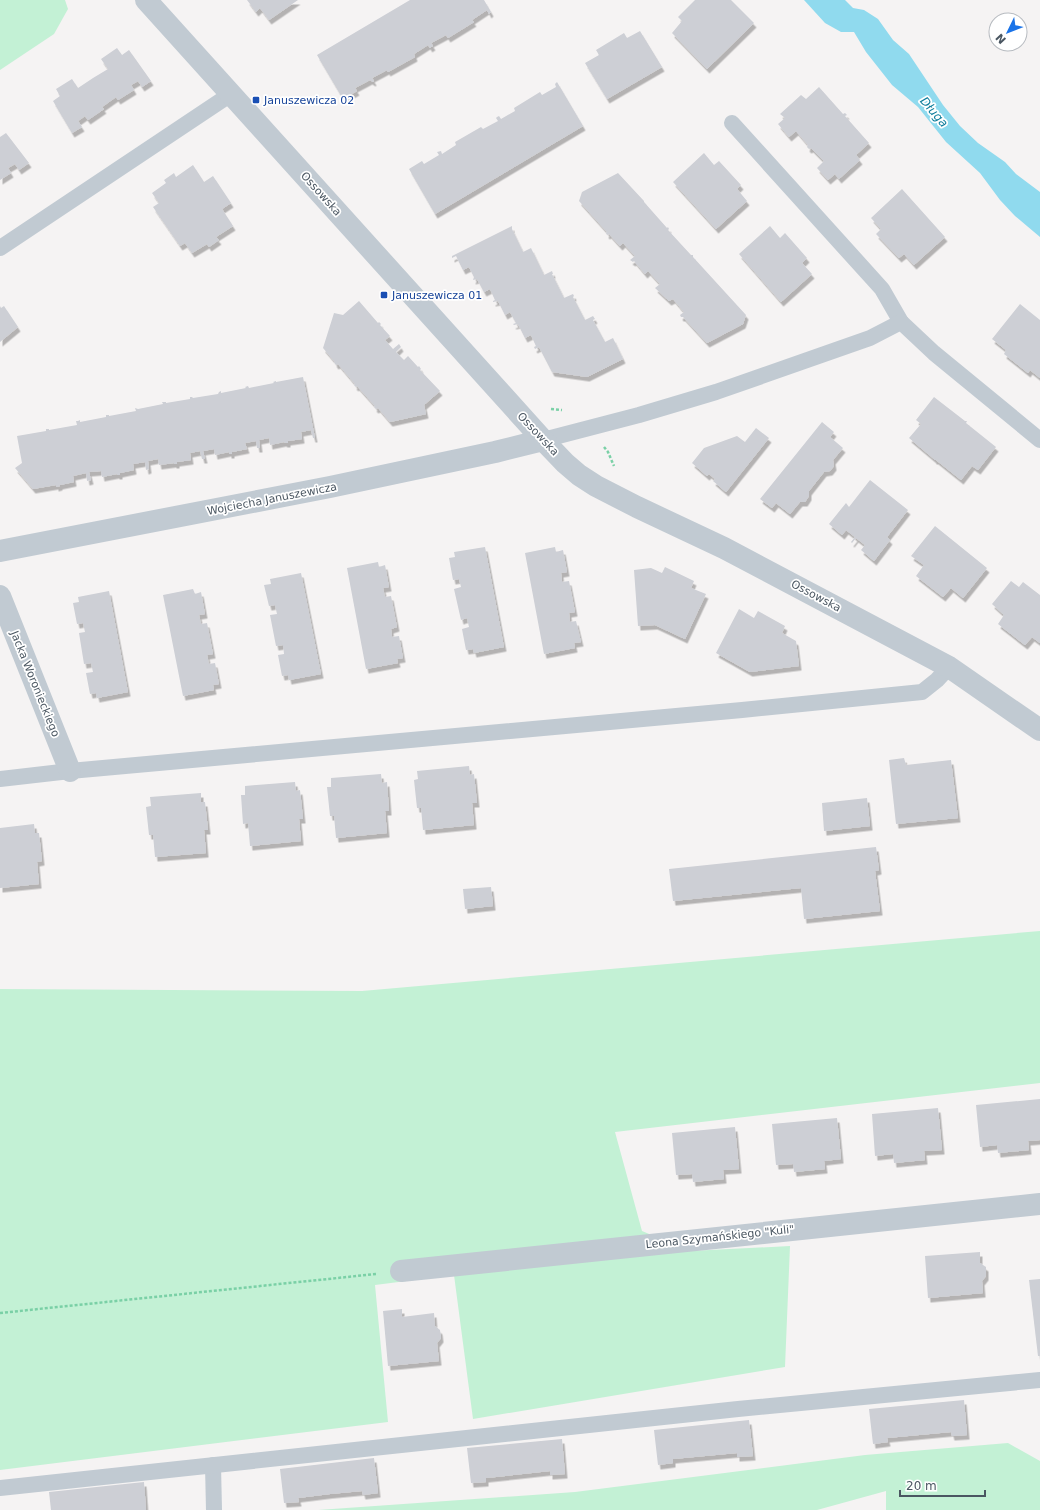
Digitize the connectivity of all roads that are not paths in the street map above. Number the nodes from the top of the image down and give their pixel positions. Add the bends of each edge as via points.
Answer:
1 (146, 0) edge
2 (231, 94) junction
3 (732, 123) dead end
4 (0, 248) edge
5 (901, 322) junction
6 (543, 440) junction
7 (1040, 440) edge
8 (0, 551) edge
9 (0, 596) edge
10 (950, 667) junction
11 (1040, 730) edge
12 (70, 771) junction
13 (0, 779) edge
14 (1040, 1204) edge
15 (401, 1271) road end
16 (1040, 1380) edge
17 (213, 1465) junction
18 (0, 1488) edge
19 (214, 1510) edge

1 - 2 street, Ossowska
2 - 4 lane
2 - 6 street, Ossowska
3 - 5 lane via 882,289
5 - 6 lane via 870,338 716,392
5 - 7 lane via 934,353
6 - 8 street, Wojciecha Januszewicza via 330,487
6 - 10 street, Ossowska via 565,463 596,486 724,548
9 - 12 street, Jacka Woronieckiego
10 - 11 street, Ossowska
10 - 12 lane via 922,692
12 - 13 lane
14 - 15 street, Leona Szymańskiego "Kuli"
16 - 17 lane
17 - 18 lane
17 - 19 lane

